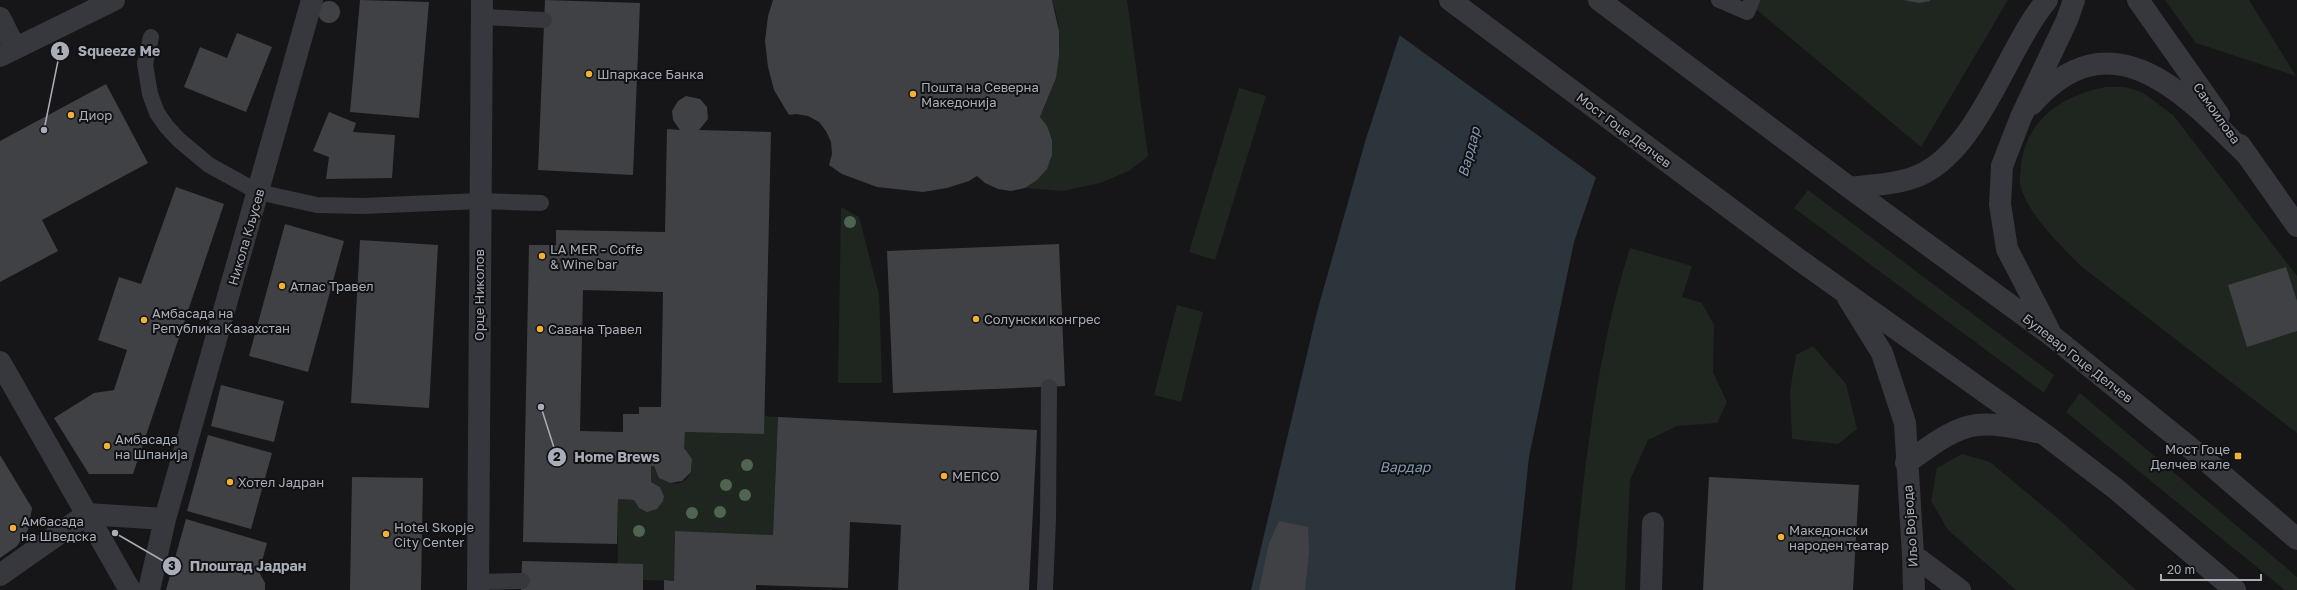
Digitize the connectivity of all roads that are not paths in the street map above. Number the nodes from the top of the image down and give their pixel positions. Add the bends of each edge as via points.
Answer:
1 (114, 0) edge
2 (312, 0) edge
3 (1450, 0) edge
4 (1599, 0) edge
5 (1720, 0) edge
6 (1752, 0) edge
7 (2047, 0) edge
8 (2074, 0) edge
9 (2138, 0) edge
10 (79, 7) edge
11 (482, 8) edge
12 (0, 18) edge
13 (544, 20) dead end
14 (151, 37) dead end
15 (8, 52) edge
16 (2021, 117) junction
17 (2248, 156) junction
18 (1850, 188) junction
19 (258, 192) junction
20 (480, 201) junction
21 (541, 203) dead end
22 (2297, 226) edge
23 (1843, 291) junction
24 (2051, 335) junction
25 (0, 362) edge
26 (1049, 387) dead end
27 (2044, 434) junction
28 (1906, 463) junction
29 (87, 514) junction
30 (166, 519) junction
31 (1653, 523) dead end
32 (2297, 539) edge
33 (1913, 556) junction
34 (0, 575) edge
35 (522, 581) dead end
36 (478, 586) edge
37 (130, 590) edge
38 (149, 590) edge
39 (1045, 590) edge
40 (1651, 590) edge
41 (1914, 590) edge
42 (1960, 590) edge
43 (2235, 590) edge

1 - 10 street
2 - 19 street, Никола Кљусев
3 - 23 street, Мост Гоце Делчев
4 - 18 street
5 - 6 lane via 1747,12
7 - 18 street via 2016,48 1971,128 1952,153 1932,169 1912,178
8 - 16 street
9 - 17 street, Самоилова
10 - 15 street
11 - 13 lane
11 - 20 street, Орце Николов
12 - 15 street
14 - 19 lane via 145,64 150,94 157,113 167,128 209,165
16 - 17 street via 2042,93 2065,75 2086,66 2112,64 2156,76 2200,109
16 - 24 street via 2002,166 2000,204 2007,249
17 - 22 street, Самоилова
18 - 24 street, Булевар Гоце Делчев
19 - 20 lane via 317,205 364,206
19 - 30 street, Никола Кљусев
20 - 21 lane
20 - 36 street, Орце Николов
23 - 27 street
23 - 28 street, Иљо Војвода via 1882,353 1905,423
24 - 32 street, Булевар Гоце Делчев via 2204,459
25 - 29 street
26 - 39 lane
27 - 28 street via 2010,427 1976,425 1954,432
27 - 43 street via 2116,489
28 - 33 street, Иљо Војвода
29 - 30 street
29 - 34 street
29 - 37 street
30 - 38 street, Никола Кљусев
31 - 40 street
33 - 41 street, Иљо Војвода
33 - 42 street
35 - 36 lane

